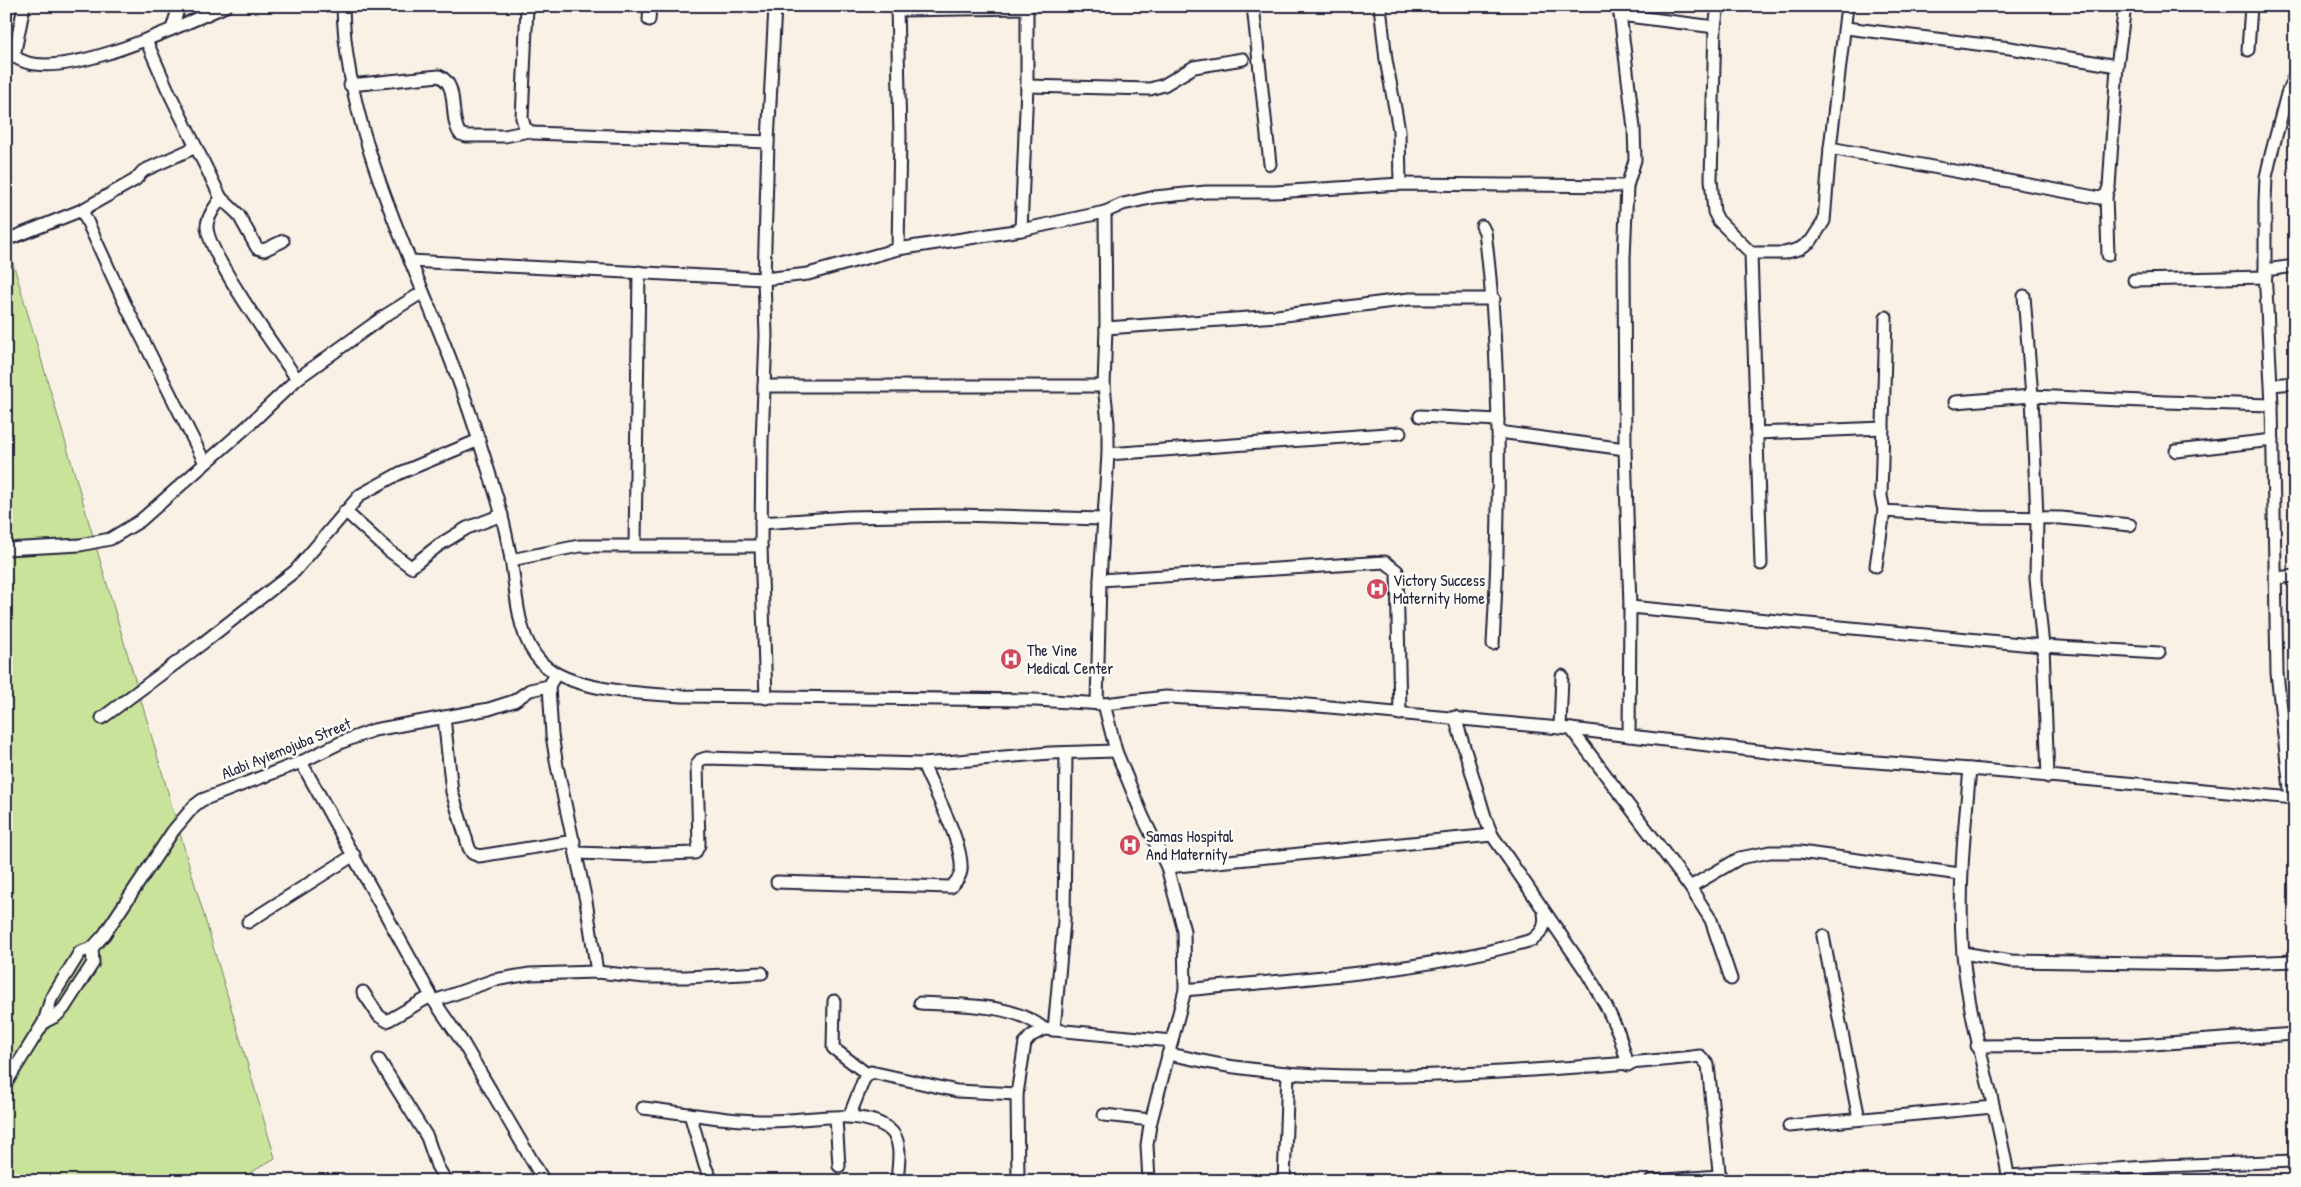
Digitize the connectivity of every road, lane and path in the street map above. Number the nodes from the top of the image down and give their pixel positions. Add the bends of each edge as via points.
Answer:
1 (24, 6) edge
2 (179, 6) edge
3 (226, 6) edge
4 (343, 6) edge
5 (527, 6) edge
6 (650, 6) edge
7 (775, 6) edge
8 (1253, 6) edge
9 (1380, 6) edge
10 (1718, 6) edge
11 (1847, 6) edge
12 (2125, 6) edge
13 (2251, 6) edge
14 (1027, 7) edge
15 (897, 8) edge
16 (1620, 10) edge
17 (649, 20) dead end
18 (1715, 27) junction
19 (1846, 28) junction
20 (172, 29) junction
21 (146, 40) junction
22 (2248, 50) dead end
23 (1243, 59) dead end
24 (2117, 66) junction
25 (2295, 74) edge
26 (350, 85) junction
27 (1027, 86) junction
28 (529, 131) junction
29 (768, 142) junction
30 (196, 147) junction
31 (1830, 148) junction
32 (1270, 164) dead end
33 (1400, 184) junction
34 (1627, 186) junction
35 (2106, 195) junction
36 (221, 198) junction
37 (82, 210) junction
38 (1106, 212) junction
39 (1482, 226) dead end
40 (1021, 230) junction
41 (14, 237) dead end
42 (283, 241) dead end
43 (898, 250) junction
44 (1751, 253) junction
45 (2108, 255) dead end
46 (410, 261) junction
47 (2295, 266) edge
48 (639, 272) junction
49 (2266, 273) junction
50 (764, 279) junction
51 (2134, 280) dead end
52 (423, 292) junction
53 (2024, 296) dead end
54 (1494, 299) junction
55 (1886, 317) dead end
56 (1106, 328) junction
57 (297, 379) junction
58 (2295, 383) edge
59 (2272, 385) junction
60 (764, 386) junction
61 (1104, 386) junction
62 (2032, 396) junction
63 (1955, 402) dead end
64 (2272, 405) junction
65 (1420, 416) dead end
66 (1498, 420) junction
67 (1883, 428) junction
68 (1499, 432) junction
69 (1400, 433) dead end
70 (1757, 433) junction
71 (480, 440) junction
72 (2273, 440) junction
73 (1626, 449) junction
74 (2176, 451) dead end
75 (1108, 454) junction
76 (206, 463) junction
77 (345, 510) junction
78 (1884, 511) junction
79 (502, 516) junction
80 (2037, 518) junction
81 (1103, 519) junction
82 (761, 523) junction
83 (2130, 525) dead end
84 (635, 544) junction
85 (761, 546) junction
86 (6, 549) edge
87 (511, 560) junction
88 (1761, 564) dead end
89 (1876, 566) dead end
90 (2295, 576) edge
91 (2276, 578) junction
92 (1100, 580) junction
93 (1630, 607) junction
94 (1493, 644) dead end
95 (2043, 646) junction
96 (2159, 653) dead end
97 (556, 674) junction
98 (1562, 676) dead end
99 (549, 686) junction
100 (766, 698) junction
101 (1100, 703) junction
102 (1400, 714) junction
103 (444, 717) junction
104 (102, 718) dead end
105 (1455, 718) junction
106 (1566, 729) junction
107 (1629, 736) junction
108 (1116, 751) junction
109 (1066, 753) junction
110 (301, 762) junction
111 (923, 764) junction
112 (1970, 769) junction
113 (2048, 777) junction
114 (2293, 798) edge
115 (1492, 835) junction
116 (574, 841) junction
117 (576, 852) junction
118 (354, 855) junction
119 (1167, 866) junction
120 (1960, 874) junction
121 (777, 882) dead end
122 (1690, 887) junction
123 (1544, 913) junction
124 (248, 922) dead end
125 (1823, 936) dead end
126 (92, 948) junction
127 (1963, 954) junction
128 (2295, 961) edge
129 (597, 972) junction
130 (762, 973) dead end
131 (1732, 979) dead end
132 (1185, 990) junction
133 (364, 992) dead end
134 (433, 998) junction
135 (834, 1001) dead end
136 (920, 1003) dead end
137 (44, 1022) junction
138 (1049, 1029) junction
139 (2295, 1034) edge
140 (1172, 1041) junction
141 (1977, 1046) junction
142 (1168, 1054) junction
143 (379, 1060) dead end
144 (1628, 1065) junction
145 (1288, 1073) junction
146 (867, 1074) junction
147 (6, 1083) edge
148 (1017, 1094) junction
149 (643, 1108) dead end
150 (1993, 1108) junction
151 (690, 1114) junction
152 (1104, 1115) dead end
153 (849, 1117) junction
154 (836, 1118) junction
155 (1859, 1119) junction
156 (1151, 1120) junction
157 (1789, 1126) dead end
158 (2295, 1160) edge
159 (839, 1166) dead end
160 (1720, 1178) edge
161 (2008, 1179) edge
162 (446, 1181) edge
163 (544, 1181) edge
164 (712, 1181) edge
165 (897, 1181) edge
166 (1018, 1181) edge
167 (1149, 1181) edge
168 (1284, 1181) edge
169 (1651, 1181) edge

1 - 21 street via 14,56 20,62 81,62
2 - 20 street
3 - 20 street
4 - 26 street
5 - 28 street via 522,118
6 - 17 street
7 - 29 street
8 - 32 street
9 - 33 street via 1400,142
10 - 18 street
11 - 19 street
12 - 24 street
13 - 22 street
14 - 15 street
14 - 27 street
15 - 43 street
16 - 18 street
16 - 34 street via 1635,160
18 - 44 street via 1711,179 1714,212
19 - 24 street via 2010,48
19 - 31 street
20 - 21 street
21 - 30 street
23 - 27 street via 1194,67 1164,85 1150,89
24 - 35 street
25 - 49 street via 2266,177
26 - 28 street via 439,76 451,86 454,123 460,134 504,136
26 - 46 street via 375,167
27 - 40 street
28 - 29 street
29 - 50 street
30 - 36 street
30 - 37 street via 143,171 135,180
31 - 35 street via 2092,198
31 - 44 street via 1824,221 1811,241 1799,249 1784,252
33 - 34 street
33 - 38 street via 1275,192 1206,192 1155,197 1123,204
34 - 73 street via 1624,258
35 - 45 street
36 - 42 street via 238,214 257,248 264,250
36 - 57 street via 209,217 209,237 241,296
37 - 41 street
37 - 76 street via 125,304
38 - 40 street
38 - 56 street
39 - 54 street
40 - 43 street
43 - 50 street via 808,274
44 - 70 street
46 - 48 street
46 - 52 street
47 - 49 street
48 - 50 street
48 - 84 street
49 - 51 street
49 - 59 street
50 - 60 street
52 - 57 street
52 - 71 street
53 - 62 street
54 - 56 street via 1409,299 1277,316
54 - 66 street
55 - 67 street
56 - 61 street
57 - 76 street
58 - 59 street
59 - 64 street
60 - 61 street
60 - 82 street
61 - 75 street
62 - 63 street
62 - 64 street
62 - 80 street
64 - 72 street
65 - 66 street
66 - 68 street
67 - 70 street
67 - 78 street via 1880,496
68 - 73 street
68 - 94 street via 1499,544
69 - 75 street
70 - 88 street
71 - 77 street via 400,473 360,495
71 - 79 street
72 - 74 street
72 - 91 street
73 - 93 street
75 - 81 street
76 - 86 street via 140,521 110,539 80,545
77 - 79 street via 411,567 467,528
77 - 104 street via 295,571
78 - 80 street
78 - 89 street
79 - 87 street
80 - 83 street
80 - 95 street via 2036,579
81 - 82 street via 957,515
81 - 92 street
82 - 85 street
84 - 85 street
84 - 87 street via 579,546
85 - 100 street
87 - 97 street via 521,626 541,662
90 - 91 street
91 - 114 street via 2277,673
92 - 101 street
92 - 102 street via 1385,562 1397,571
93 - 95 street
93 - 107 street
95 - 96 street
95 - 113 street
97 - 99 street
97 - 100 street via 628,693
98 - 106 street
99 - 103 street, Alabi Ayiemojuba Street via 530,690 514,701 489,709
99 - 116 street via 552,735
100 - 101 street
101 - 102 street via 1166,697 1286,703
101 - 108 street
102 - 105 street
103 - 110 street, Alabi Ayiemojuba Street via 374,730
103 - 116 street via 452,792 472,853 480,856
105 - 106 street
105 - 115 street
106 - 107 street
106 - 122 street
107 - 112 street via 1809,757
108 - 109 street
108 - 119 street
109 - 111 street
109 - 138 street via 1064,921
110 - 118 street
110 - 126 street, Alabi Ayiemojuba Street via 194,806 157,853
111 - 117 street via 706,758 698,765 698,852 637,855
111 - 121 street via 954,832 960,853 961,872 950,887
112 - 113 street
112 - 120 street
113 - 114 street
115 - 119 street
115 - 123 street
116 - 117 street
117 - 129 street
118 - 124 street
118 - 134 street
119 - 132 street via 1184,930
120 - 122 street via 1800,852 1770,852 1740,858
120 - 127 street
122 - 131 street via 1711,920
123 - 132 street via 1542,933 1532,940 1450,960
123 - 144 street via 1606,1006
125 - 155 street
126 - 137 street via 80,952 51,999
126 - 137 street via 93,963 64,1008
127 - 128 street via 2011,961 2218,964
127 - 141 street
129 - 130 street via 645,977
129 - 134 street via 504,978
132 - 140 street
133 - 134 street via 379,1016 386,1021
134 - 163 street
135 - 146 street via 833,1048
136 - 138 street via 980,1006 1011,1013
137 - 147 street
138 - 140 street
138 - 148 street via 1031,1036 1024,1043
139 - 141 street via 2139,1045
140 - 142 street
141 - 150 street
142 - 145 street via 1236,1068
142 - 156 street
143 - 162 street via 426,1137
144 - 145 street via 1422,1077
144 - 160 street via 1700,1056 1705,1060
145 - 168 street
146 - 148 street via 876,1071 957,1090
146 - 153 street
148 - 166 street
149 - 151 street
150 - 155 street
150 - 161 street
151 - 154 street via 768,1121
151 - 164 street
152 - 156 street
153 - 154 street
153 - 165 street via 877,1122 896,1137 899,1150
154 - 159 street
155 - 157 street
156 - 167 street via 1147,1145
158 - 161 street via 2163,1166
160 - 169 street

